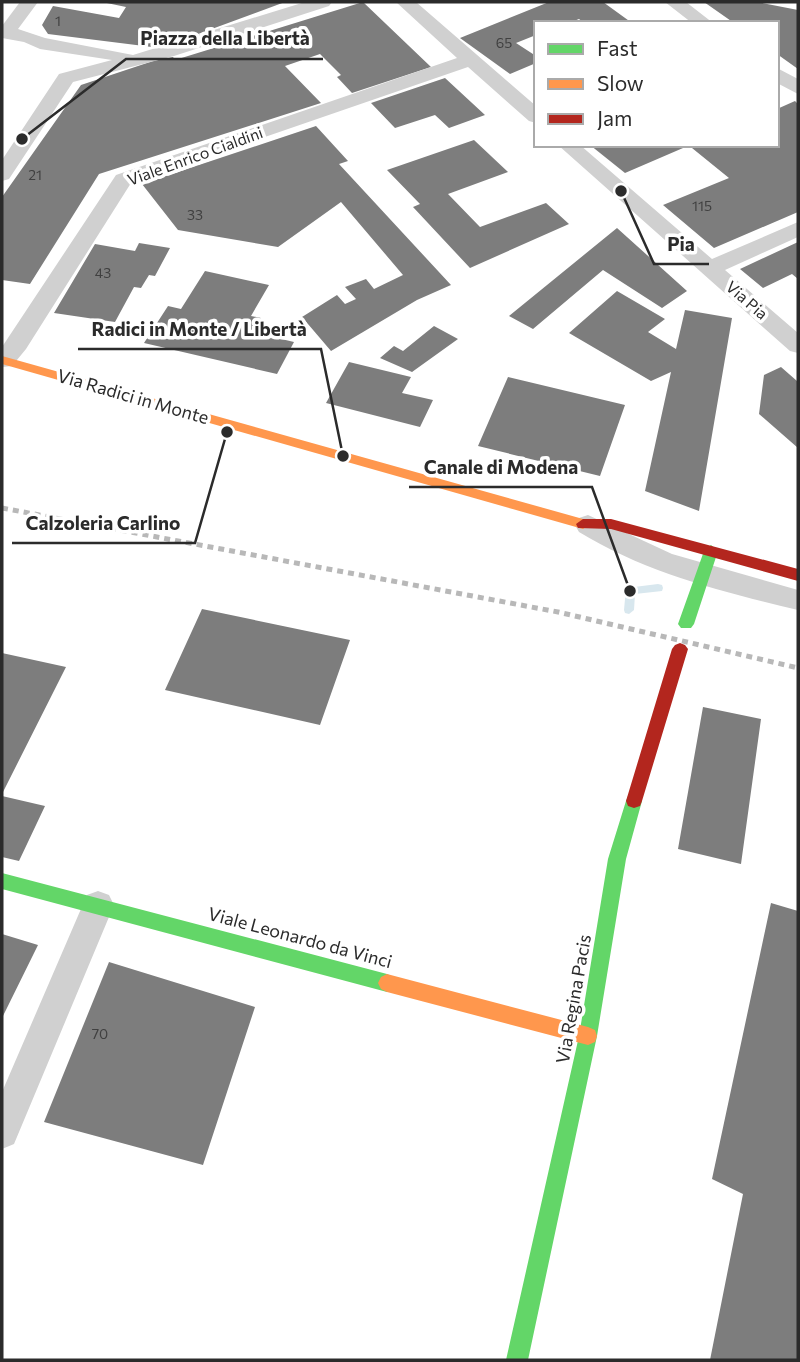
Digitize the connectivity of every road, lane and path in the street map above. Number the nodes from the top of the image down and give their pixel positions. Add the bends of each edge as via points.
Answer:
1 (29, 2) edge
2 (323, 2) edge
3 (674, 2) edge
4 (414, 3) edge
5 (701, 21) edge
6 (4, 32) edge
7 (149, 57) junction
8 (470, 60) junction
9 (779, 75) edge
10 (798, 88) edge
11 (534, 115) edge
12 (570, 147) edge
13 (2, 175) edge
14 (798, 229) edge
15 (710, 268) junction
16 (798, 345) edge
17 (3, 360) edge
18 (588, 525) joint
19 (707, 562) junction
20 (798, 575) edge
21 (798, 600) edge
22 (686, 624) dead end
23 (680, 649) dead end
24 (2, 881) edge
25 (98, 905) junction
26 (588, 1035) junction
27 (2, 1132) edge
28 (517, 1360) edge

1 - 6 street
2 - 7 street
3 - 5 street
4 - 8 street
6 - 7 street via 113,57
7 - 13 street via 66,78
8 - 11 street
8 - 17 street, Viale Enrico Cialdini via 123,179
9 - 10 street
12 - 15 street, Via Pia
14 - 15 street
15 - 16 street, Via Pia
17 - 18 street, Via Radici in Monte
18 - 19 street, Via Radici in Monte via 611,540
19 - 20 street, Via Radici in Monte
19 - 21 street, Via Radici in Monte
19 - 22 street
23 - 26 street, Via Regina Pacis via 617,859
24 - 25 street, Viale Leonardo da Vinci
25 - 26 street, Viale Leonardo da Vinci
25 - 27 street
26 - 28 street, Via Regina Pacis

